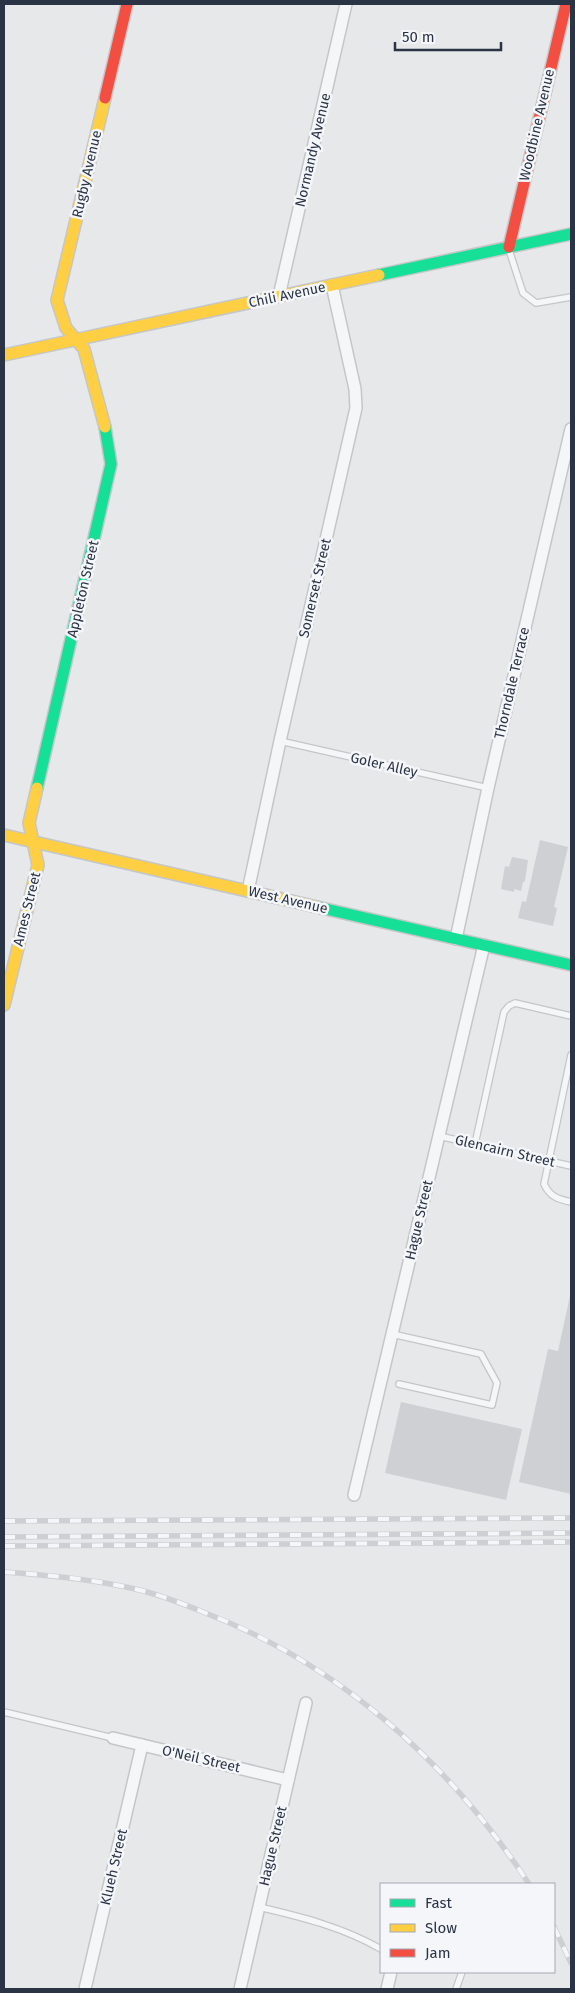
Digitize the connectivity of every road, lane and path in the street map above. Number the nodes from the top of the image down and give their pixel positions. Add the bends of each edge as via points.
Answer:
1 (127, 4) edge
2 (346, 4) edge
3 (566, 4) edge
4 (571, 234) edge
5 (509, 247) junction
6 (332, 285) junction
7 (279, 296) junction
8 (571, 297) edge
9 (73, 341) junction
10 (4, 355) edge
11 (571, 429) edge
12 (280, 740) junction
13 (488, 788) junction
14 (4, 836) edge
15 (34, 842) junction
16 (248, 891) junction
17 (456, 939) junction
18 (484, 945) junction
19 (571, 965) edge
20 (4, 999) edge
21 (571, 1016) edge
22 (571, 1055) edge
23 (439, 1136) junction
24 (475, 1144) junction
25 (548, 1161) junction
26 (571, 1166) edge
27 (571, 1202) edge
28 (392, 1334) junction
29 (399, 1384) dead end
30 (354, 1495) dead end
31 (306, 1703) dead end
32 (4, 1712) edge
33 (113, 1738) joint
34 (142, 1745) junction
35 (288, 1780) junction
36 (258, 1907) junction
37 (380, 1948) edge
38 (391, 1973) edge
39 (462, 1973) edge
40 (86, 1989) edge
41 (240, 1989) edge
42 (387, 1989) edge
43 (456, 1989) edge

1 - 9 street, Rugby Avenue via 57,300 61,321
2 - 7 street, Normandy Avenue
3 - 5 street, Woodbine Avenue
4 - 5 street, Chili Avenue
5 - 6 street, Chili Avenue
5 - 8 lane via 523,293 536,303
6 - 7 street, Chili Avenue
6 - 12 street, Somerset Street via 355,389 356,408
7 - 9 street, Chili Avenue
9 - 10 street, Chili Avenue
9 - 15 street, Appleton Street via 84,350 111,464 30,823
11 - 13 street, Thorndale Terrace
12 - 13 lane, Goler Alley
12 - 16 street, Somerset Street
13 - 17 street, Thorndale Terrace
14 - 15 street, West Avenue
15 - 16 street, West Avenue
15 - 20 street, Ames Street via 38,865
16 - 17 street, West Avenue
17 - 18 street, West Avenue
18 - 19 street, West Avenue
18 - 23 street, Hague Street
21 - 24 lane via 515,1003 504,1012
22 - 25 lane
23 - 24 lane, Glencairn Street
23 - 28 street, Hague Street
24 - 25 lane, Glencairn Street
25 - 26 lane, Glencairn Street
25 - 27 lane via 544,1184 548,1194
28 - 29 lane via 481,1354 497,1383 492,1405
28 - 30 street, Hague Street
31 - 35 street, Hague Street
32 - 33 lane
33 - 34 street, O'Neil Street
34 - 35 street, O'Neil Street
34 - 40 street, Klueh Street
35 - 36 street, Hague Street
36 - 37 lane via 310,1918 352,1933
36 - 41 street, Hague Street
38 - 42 street
39 - 43 lane

